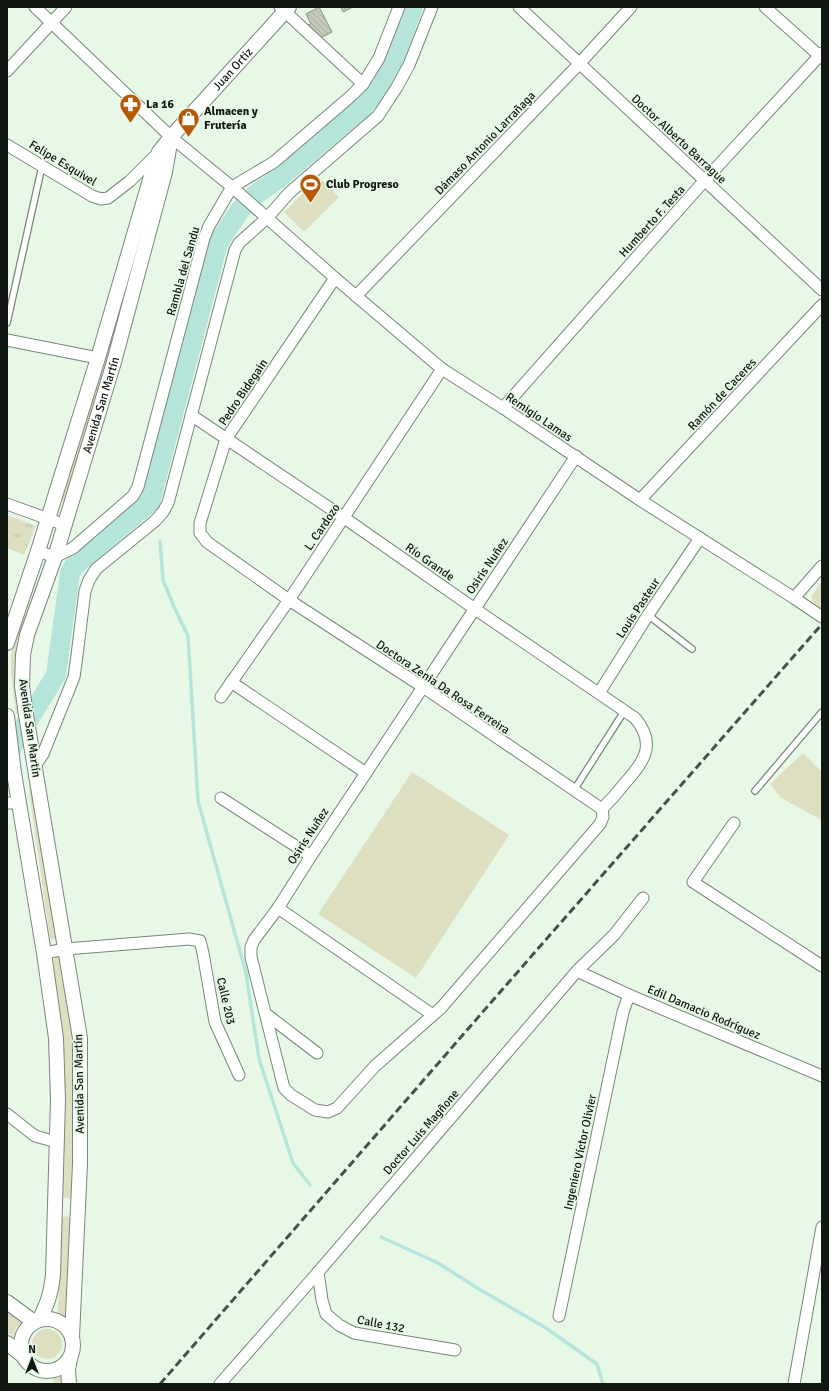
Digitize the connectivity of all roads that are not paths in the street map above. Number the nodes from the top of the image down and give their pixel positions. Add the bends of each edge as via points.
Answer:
1 (35, 7) edge
2 (66, 7) edge
3 (398, 7) edge
4 (432, 7) edge
5 (519, 7) edge
6 (631, 7) edge
7 (765, 7) edge
8 (285, 9) edge
9 (52, 22) junction
10 (821, 55) edge
11 (579, 64) junction
12 (7, 71) edge
13 (363, 84) junction
14 (171, 137) junction
15 (7, 145) edge
16 (159, 152) junction
17 (42, 166) junction
18 (706, 180) junction
19 (235, 190) junction
20 (108, 198) joint
21 (264, 215) junction
22 (335, 278) junction
23 (822, 290) edge
24 (356, 296) junction
25 (822, 305) edge
26 (7, 323) edge
27 (7, 340) edge
28 (98, 358) junction
29 (442, 369) junction
30 (503, 408) junction
31 (191, 415) junction
32 (226, 439) junction
33 (576, 456) junction
34 (640, 500) junction
35 (7, 504) edge
36 (343, 517) junction
37 (48, 519) junction
38 (65, 525) junction
39 (200, 533) joint
40 (700, 538) junction
41 (38, 551) junction
42 (55, 557) junction
43 (822, 566) edge
44 (794, 598) junction
45 (289, 600) junction
46 (475, 609) junction
47 (648, 615) junction
48 (822, 617) edge
49 (7, 643) edge
50 (692, 649) dead end
51 (231, 682) junction
52 (423, 687) junction
53 (599, 693) junction
54 (221, 697) dead end
55 (625, 710) junction
56 (822, 712) edge
57 (7, 716) edge
58 (7, 720) edge
59 (34, 763) junction
60 (366, 772) junction
61 (573, 790) junction
62 (755, 791) dead end
63 (221, 798) dead end
64 (13, 803) edge
65 (602, 809) junction
66 (734, 823) dead end
67 (310, 856) junction
68 (643, 898) dead end
69 (278, 908) junction
70 (66, 949) junction
71 (44, 953) junction
72 (822, 966) edge
73 (577, 971) junction
74 (629, 995) junction
75 (266, 1014) junction
76 (432, 1015) junction
77 (317, 1053) dead end
78 (239, 1075) dead end
79 (822, 1076) edge
80 (7, 1114) edge
81 (57, 1142) junction
82 (55, 1209) junction
83 (78, 1210) junction
84 (822, 1227) edge
85 (318, 1272) junction
86 (818, 1281) edge
87 (7, 1302) edge
88 (559, 1316) dead end
89 (37, 1321) junction
90 (72, 1337) junction
91 (7, 1343) edge
92 (455, 1350) dead end
93 (22, 1355) junction
94 (70, 1359) junction
95 (42, 1377) edge
96 (69, 1384) edge
97 (220, 1384) edge
98 (794, 1384) edge

1 - 9 street, Remigio Lamas
2 - 9 street
3 - 13 street, Rambla del Sandu via 380,58
4 - 21 street via 409,66 378,116
5 - 11 street, Doctor Alberto Barrague
6 - 11 street, Dámaso Antonio Larrañaga
7 - 10 street
8 - 13 street
8 - 14 street, Juan Ortiz
9 - 12 street
9 - 14 street, Remigio Lamas
10 - 18 street, Humberto F. Testa
11 - 18 street, Doctor Alberto Barrague
11 - 24 street, Dámaso Antonio Larrañaga
13 - 19 street, Rambla del Sandu via 274,162
14 - 16 street, Juan Ortiz
14 - 19 street, Remigio Lamas
14 - 38 street, Avenida San Martín via 165,172 116,354
15 - 17 street, Felipe Esquivel
16 - 20 street, Juan Ortiz via 130,181
16 - 28 street, Avenida San Martín
17 - 20 street, Felipe Esquivel via 92,196
17 - 26 lane
18 - 23 street, Doctor Alberto Barrague
18 - 30 street, Humberto F. Testa
19 - 21 street, Remigio Lamas
19 - 42 street, Rambla del Sandu via 209,226 204,238 138,487 133,496 72,548
21 - 22 street, Remigio Lamas
21 - 31 street via 234,250
22 - 24 street, Remigio Lamas
22 - 32 street, Pedro Bidegain
24 - 29 street, Remigio Lamas
25 - 34 street, Ramón de Caceres
27 - 28 street
28 - 37 street, Avenida San Martín
29 - 30 street, Remigio Lamas
29 - 36 street, L. Cardozo
30 - 33 street, Remigio Lamas
31 - 32 street, Río Grande
31 - 59 street via 168,503 163,512 96,569 89,580 85,592 74,677 43,754
32 - 36 street, Río Grande
32 - 39 street, Pedro Bidegain via 200,523
33 - 34 street, Remigio Lamas
33 - 46 street, Osiris Nuñez
34 - 40 street, Remigio Lamas
35 - 37 street
36 - 45 street, L. Cardozo
36 - 46 street, Río Grande
37 - 38 street
37 - 41 street, Avenida San Martín
38 - 42 street, Avenida San Martín
39 - 45 street, Doctora Zenia Da Rosa Ferreira via 207,542
40 - 44 street, Remigio Lamas
40 - 47 street, Louis Pasteur
41 - 42 street
41 - 49 street, Avenida San Martín
42 - 59 street, Avenida San Martín via 27,635 23,655 22,686
43 - 44 street
44 - 48 street, Remigio Lamas
45 - 51 street, L. Cardozo
45 - 52 street, Doctora Zenia Da Rosa Ferreira
46 - 52 street, Osiris Nuñez
46 - 53 street, Río Grande
47 - 50 lane
47 - 53 street, Louis Pasteur
51 - 54 street, L. Cardozo
51 - 60 street
52 - 60 street, Osiris Nuñez
52 - 61 street, Doctora Zenia Da Rosa Ferreira
53 - 55 street, Río Grande
55 - 61 lane
55 - 65 street, Río Grande via 642,726 647,750 637,770
56 - 62 lane
57 - 58 street, Avenida San Martín
58 - 64 street, Avenida San Martín via 14,772
59 - 70 street, Avenida San Martín
60 - 67 street, Osiris Nuñez
61 - 65 street, Doctora Zenia Da Rosa Ferreira
63 - 67 street
64 - 71 street, Avenida San Martín
65 - 76 street, Osiris Nuñez via 603,817 600,824 441,1008
66 - 72 street via 693,882
67 - 69 street, Osiris Nuñez
68 - 73 street, Doctor Luis Magñone via 614,935
69 - 75 street, Osiris Nuñez via 251,947
69 - 76 street
70 - 71 street
70 - 78 street, Calle 203 via 189,939 200,941 215,1022
70 - 83 street, Avenida San Martín via 80,1038
71 - 81 street, Avenida San Martín via 56,1038
73 - 74 street, Edil Damacio Rodríguez
73 - 85 street, Doctor Luis Magñone
74 - 79 street, Edil Damacio Rodríguez
74 - 88 street, Ingeniero Víctor Olivier via 623,1012
75 - 76 street, Osiris Nuñez via 284,1088 315,1110 328,1112 338,1108 375,1066
75 - 77 street
80 - 81 street via 35,1136
81 - 82 street, Avenida San Martín
82 - 83 street
82 - 89 street, Avenida San Martín via 52,1291
83 - 90 street, Avenida San Martín
84 - 86 street
85 - 92 street, Calle 132 via 326,1314 339,1325 354,1333
85 - 97 street, Doctor Luis Magñone
86 - 98 street
87 - 89 street
89 - 90 street via 53,1320 61,1323
89 - 93 street, Avenida San Martín via 23,1332 20,1347
90 - 94 street, Avenida San Martín via 74,1344
91 - 93 street
93 - 95 street
94 - 95 street via 64,1366
94 - 96 street, Avenida San Martín

